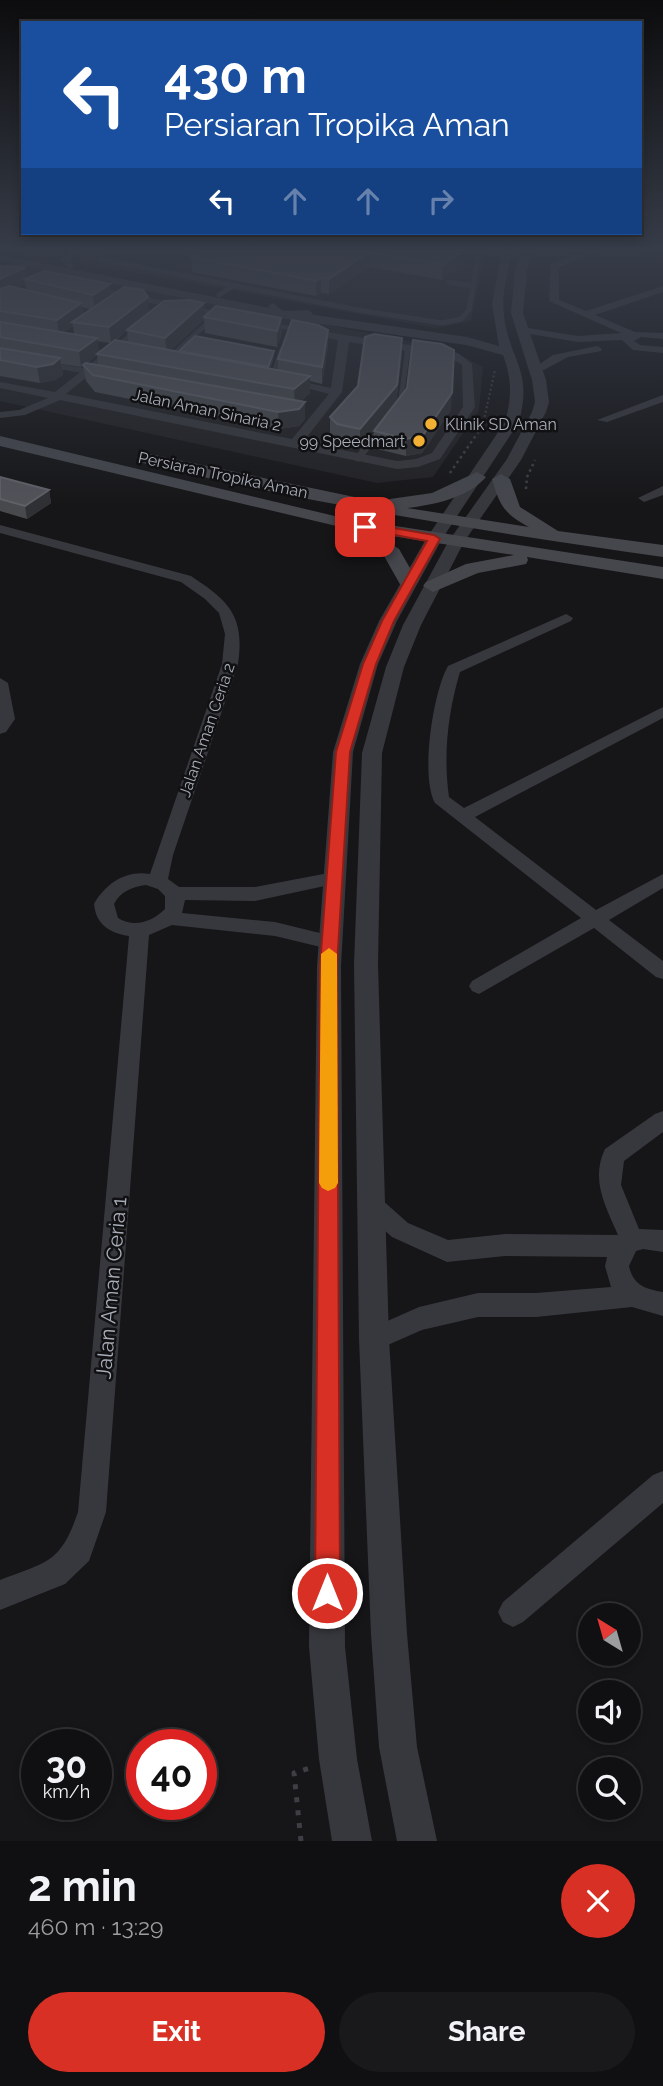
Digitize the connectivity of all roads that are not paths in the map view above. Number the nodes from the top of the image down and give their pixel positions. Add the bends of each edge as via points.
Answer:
1 (135, 336) edge
2 (194, 336) joint
3 (287, 336) edge
4 (331, 336) edge
5 (436, 336) edge
6 (463, 336) edge
7 (485, 336) edge
8 (503, 336) edge
9 (524, 336) edge
10 (559, 336) edge
11 (627, 336) edge
12 (663, 336) edge
13 (344, 338) junction
14 (206, 339) edge
15 (633, 339) junction
16 (100, 347) edge
17 (408, 347) junction
18 (119, 350) junction
19 (268, 351) edge
20 (660, 351) edge
21 (508, 352) junction
22 (281, 353) junction
23 (164, 358) joint
24 (186, 362) edge
25 (36, 363) edge
26 (536, 370) junction
27 (85, 371) junction
28 (98, 373) edge
29 (267, 377) joint
30 (0, 385) edge
31 (336, 392) junction
32 (56, 395) junction
33 (663, 398) edge
34 (399, 408) edge
35 (305, 414) edge
36 (0, 415) edge
37 (318, 416) junction
38 (603, 420) dead end
39 (0, 424) edge
40 (383, 428) edge
41 (0, 441) edge
42 (295, 444) junction
43 (361, 459) junction
44 (477, 477) junction
45 (501, 479) junction
46 (663, 490) edge
47 (644, 498) dead end
48 (363, 505) junction
49 (448, 520) junction
50 (342, 523) junction
51 (469, 524) junction
52 (0, 529) edge
53 (564, 537) junction
54 (434, 539) junction
55 (456, 542) junction
56 (663, 551) edge
57 (566, 559) junction
58 (663, 573) edge
59 (408, 582) junction
60 (433, 586) junction
61 (566, 618) dead end
62 (0, 684) edge
63 (663, 712) edge
64 (0, 729) edge
65 (462, 816) junction
66 (334, 878) junction
67 (663, 880) edge
68 (158, 881) junction
69 (175, 893) junction
70 (170, 918) junction
71 (595, 919) junction
72 (139, 931) junction
73 (329, 942) junction
74 (663, 972) edge
75 (479, 986) dead end
76 (663, 1121) edge
77 (373, 1206) junction
78 (663, 1241) edge
79 (628, 1244) junction
80 (632, 1296) junction
81 (663, 1304) edge
82 (374, 1339) junction
83 (663, 1485) edge
84 (0, 1595) edge
85 (513, 1612) dead end
86 (352, 1841) edge
87 (417, 1841) edge

1 - 18 street
2 - 14 lane
2 - 23 lane
3 - 22 lane
4 - 13 street
5 - 21 street
6 - 7 street
8 - 21 street
9 - 26 street
10 - 15 street
11 - 15 street
12 - 15 street
13 - 17 street
13 - 31 street
15 - 20 street
15 - 26 street via 562,355
16 - 18 street
17 - 34 lane
17 - 43 street, Jalan Aman Sinaria 2 via 467,363 469,407 436,456 406,465
18 - 27 street
19 - 22 lane
21 - 44 street via 519,380 515,411
22 - 29 lane
23 - 24 street
25 - 27 lane
26 - 45 street via 542,402 535,424
27 - 28 lane
27 - 32 street
29 - 31 street
30 - 32 street, Jalan Aman Sinaria 2
31 - 37 street
32 - 36 street via 38,409
32 - 42 street, Jalan Aman Sinaria 2
33 - 38 street
35 - 37 lane
37 - 42 street
39 - 48 main road, Persiaran Tropika Aman
40 - 43 lane
41 - 50 main road, Persiaran Tropika Aman
42 - 43 street, Jalan Aman Sinaria 2
44 - 48 main road via 428,500
44 - 49 street
45 - 51 street
45 - 53 main road via 514,510
46 - 47 street
48 - 49 main road, Persiaran Tropika Aman
49 - 51 main road, Persiaran Tropika Aman
49 - 54 street
50 - 54 main road, Persiaran Tropika Aman
50 - 59 main road via 387,549
51 - 53 main road, Persiaran Tropika Aman
51 - 55 street
52 - 68 street, Jalan Aman Ceria 2 via 186,579 230,616 235,639 230,664
53 - 56 main road, Persiaran Tropika Aman
54 - 55 main road
54 - 59 street
55 - 57 main road
55 - 60 street
57 - 58 main road
57 - 60 main road via 501,561
59 - 66 street via 369,664 343,752
60 - 77 street via 395,667 372,753 366,964
61 - 65 street via 453,669 436,776 441,799
62 - 64 street via 7,719
63 - 65 street
65 - 71 street
66 - 69 street via 255,894
66 - 73 street
67 - 71 street
68 - 69 street
68 - 72 street via 124,883 104,904 104,913 116,926
69 - 70 street via 178,901
70 - 72 street
70 - 73 street via 275,929
71 - 74 street
71 - 75 street
72 - 84 street, Jalan Aman Ceria 1 via 92,1513 79,1551 55,1574
73 - 86 street via 327,1647
76 - 79 street via 613,1156 609,1185
77 - 79 street via 400,1230 447,1251 505,1245
77 - 82 street
78 - 79 street via 643,1238
79 - 80 street via 615,1265 623,1287
80 - 81 street
80 - 82 street via 478,1305 419,1320
82 - 87 street via 398,1747
83 - 85 street

